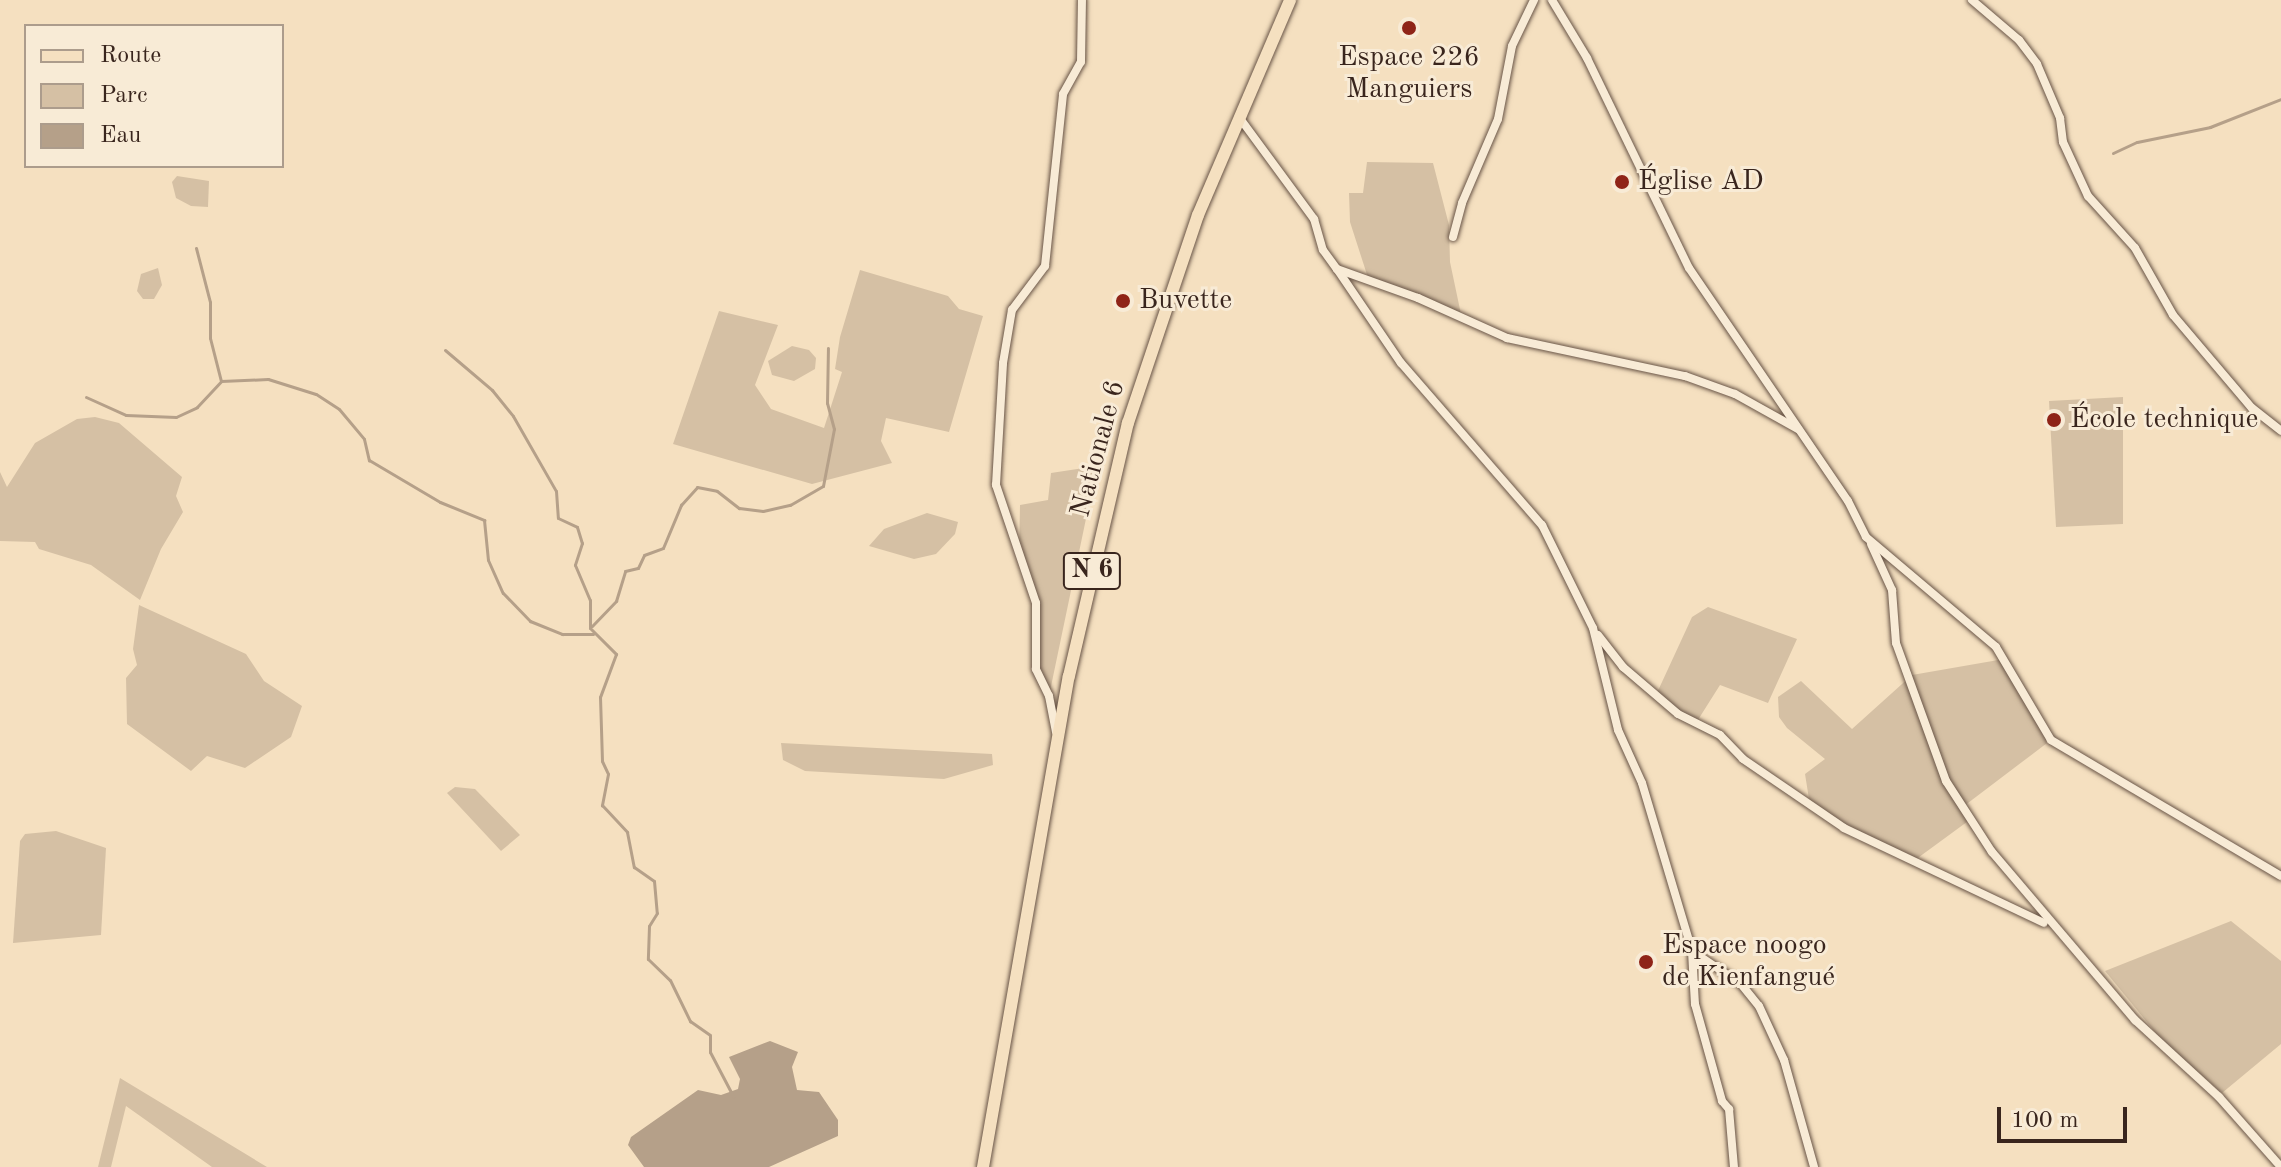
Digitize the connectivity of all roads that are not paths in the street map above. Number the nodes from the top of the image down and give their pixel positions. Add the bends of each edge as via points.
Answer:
1 (1082, 0) edge
2 (1290, 0) edge
3 (1534, 0) edge
4 (1552, 0) edge
5 (1972, 0) edge
6 (1239, 116) junction
7 (1453, 237) dead end
8 (1337, 269) junction
9 (1802, 431) junction
10 (2281, 431) edge
11 (1866, 537) junction
12 (1593, 628) junction
13 (1058, 743) junction
14 (2281, 876) edge
15 (2056, 931) junction
16 (1692, 951) junction
17 (983, 1167) edge
18 (1734, 1167) edge
19 (1814, 1167) edge
20 (2281, 1167) edge

1 - 13 street via 1081,62 1063,94 1045,266 1012,310 1004,354 996,485 1036,603 1036,669 1049,696
2 - 6 main road, Nationale 6 / N 6
3 - 7 street via 1512,46 1498,119
4 - 9 street via 1587,58 1689,268
5 - 10 street via 2019,40 2037,64 2088,196 2135,248 2173,315 2252,408
6 - 8 street via 1314,219 1323,250
6 - 13 main road, Nationale 6 / N 6 via 1173,283 1128,423 1083,608
8 - 9 street via 1507,338 1685,376 1735,394
8 - 12 street via 1401,363 1542,525
9 - 11 street
11 - 14 street via 1996,647 2051,740
11 - 15 street via 1892,590 1896,643 1946,781 1992,852
12 - 15 street via 1623,667 1678,714 1720,735 1743,759 1844,828 2028,912
12 - 16 street via 1618,730 1642,783
13 - 17 main road, Nationale 6 / N 6
15 - 20 street via 2135,1020 2219,1097
16 - 18 street via 1695,1004 1722,1101 1729,1109
16 - 19 street via 1741,984 1759,1006 1784,1060

